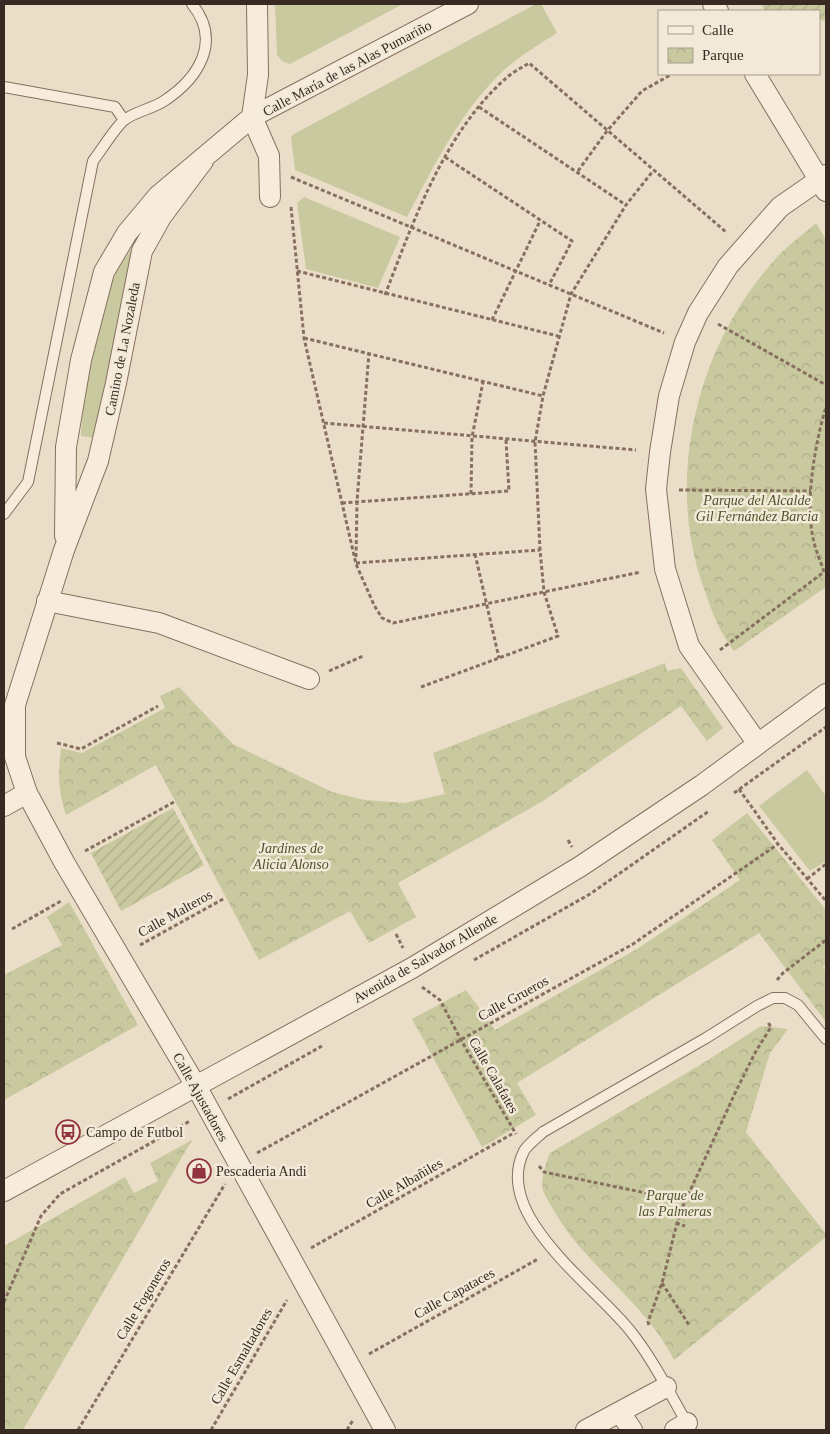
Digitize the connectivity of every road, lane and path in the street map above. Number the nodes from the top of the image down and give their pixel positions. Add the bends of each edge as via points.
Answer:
1 (192, 4) edge
2 (256, 4) edge
3 (468, 4) edge
4 (670, 75) edge
5 (756, 75) edge
6 (4, 87) edge
7 (479, 107) junction
8 (252, 118) junction
9 (124, 120) junction
10 (607, 131) junction
11 (445, 157) junction
12 (203, 161) junction
13 (578, 171) junction
14 (653, 171) junction
15 (824, 182) edge
16 (289, 185) dead end
17 (270, 197) dead end
18 (291, 204) dead end
19 (626, 205) junction
20 (540, 221) junction
21 (411, 227) junction
22 (726, 232) dead end
23 (514, 270) junction
24 (297, 271) junction
25 (548, 285) junction
26 (571, 294) junction
27 (385, 295) junction
28 (492, 320) junction
29 (717, 323) dead end
30 (664, 333) dead end
31 (558, 336) junction
32 (304, 338) junction
33 (369, 353) junction
34 (483, 382) junction
35 (826, 385) edge
36 (544, 396) junction
37 (826, 407) edge
38 (324, 423) junction
39 (361, 428) junction
40 (472, 437) junction
41 (506, 440) junction
42 (535, 442) junction
43 (636, 450) dead end
44 (678, 490) dead end
45 (811, 490) junction
46 (471, 494) junction
47 (356, 501) junction
48 (342, 503) junction
49 (4, 514) edge
50 (64, 550) junction
51 (540, 550) junction
52 (474, 554) junction
53 (356, 564) junction
54 (641, 572) dead end
55 (544, 592) junction
56 (47, 600) junction
57 (485, 605) junction
58 (720, 650) dead end
59 (363, 656) dead end
60 (499, 658) junction
61 (309, 679) joint
62 (421, 687) dead end
63 (826, 694) edge
64 (158, 706) dead end
65 (57, 743) dead end
66 (758, 744) junction
67 (739, 789) dead end
68 (27, 793) junction
69 (174, 802) dead end
70 (4, 806) edge
71 (778, 844) junction
72 (82, 852) dead end
73 (826, 864) edge
74 (807, 879) junction
75 (225, 898) dead end
76 (64, 900) dead end
77 (826, 901) edge
78 (12, 929) dead end
79 (396, 934) dead end
80 (826, 940) edge
81 (136, 947) dead end
82 (404, 951) dead end
83 (783, 973) dead end
84 (420, 982) dead end
85 (757, 1006) junction
86 (826, 1039) edge
87 (461, 1040) junction
88 (196, 1086) junction
89 (515, 1133) junction
90 (525, 1149) junction
91 (250, 1157) dead end
92 (228, 1180) dead end
93 (4, 1191) edge
94 (685, 1201) junction
95 (676, 1223) junction
96 (685, 1226) dead end
97 (554, 1250) junction
98 (305, 1252) dead end
99 (662, 1282) junction
100 (291, 1293) dead end
101 (689, 1325) dead end
102 (651, 1329) dead end
103 (366, 1356) dead end
104 (666, 1387) junction
105 (620, 1412) junction
106 (684, 1428) edge
107 (78, 1430) edge
108 (211, 1430) edge
109 (385, 1430) edge
110 (586, 1430) edge
111 (632, 1430) edge

1 - 9 lane via 204,18 206,51 190,82 163,102
2 - 8 street via 258,75
3 - 8 street, Calle María de las Alas Pumariño
4 - 10 path via 642,92
5 - 15 street
6 - 9 lane via 115,107
7 - 10 path via 504,79 529,63
7 - 11 path
7 - 13 path
8 - 12 street, Camino de La Nozaleda
8 - 17 street via 269,156
9 - 49 lane via 93,161 28,482
10 - 13 path
10 - 14 path
11 - 20 path
11 - 21 path
12 - 50 street, Camino de La Nozaleda via 161,217 142,251 98,461
12 - 50 street, Camino de La Nozaleda via 158,196 127,233 104,272 81,360 66,447
13 - 19 path
14 - 19 path
14 - 22 path
15 - 66 street via 780,207 728,266 698,312 669,396 656,489 665,569 689,646
16 - 21 path via 288,176
18 - 24 path
19 - 26 path
20 - 23 path
20 - 25 path via 572,241
21 - 23 path
21 - 27 path
23 - 25 path
23 - 28 path
24 - 27 path
24 - 32 path
25 - 26 path
26 - 30 path
26 - 31 path
27 - 28 path
28 - 31 path
29 - 35 path
31 - 36 path
32 - 33 path
32 - 38 path
33 - 34 path
33 - 39 path
34 - 36 path
34 - 40 path
36 - 42 path
37 - 45 path via 818,434
38 - 39 path
38 - 48 path
39 - 40 path
39 - 47 path
40 - 41 path
40 - 46 path
41 - 42 path
41 - 46 path via 509,491
42 - 43 path
42 - 51 path
44 - 45 path
45 - 58 path via 813,541 824,572
46 - 47 path
47 - 48 path
47 - 53 path
48 - 53 path
50 - 56 street, Camino de La Nozaleda
51 - 52 path
51 - 55 path
52 - 53 path
52 - 57 path
53 - 57 path via 382,618 393,623
54 - 55 path
55 - 57 path
55 - 60 path via 558,636
56 - 61 street via 159,623
56 - 68 street, Camino de La Nozaleda via 15,704 15,757
57 - 60 path
59 - 61 path
60 - 62 path
63 - 66 street, Avenida de Salvador Allende
64 - 65 path via 81,749
66 - 88 street, Avenida de Salvador Allende via 581,866 412,968
67 - 71 path
68 - 70 street
68 - 88 street, Calle Ajustadores
69 - 72 path
71 - 74 path
71 - 87 path, Calle Grueros via 633,944
73 - 74 path
74 - 77 path
75 - 81 path, Calle Malteros
76 - 78 path
79 - 82 path
80 - 83 path
84 - 87 path, Calle Calafates via 423,989 440,1000
85 - 86 lane via 773,998 785,998 798,1006
85 - 90 lane via 544,1132
85 - 94 path via 772,1027 744,1075
87 - 89 path, Calle Calafates
87 - 91 path, Calle Grueros
88 - 93 street, Avenida de Salvador Allende
88 - 109 street, Calle Ajustadores
89 - 90 path
89 - 98 path, Calle Albañiles
90 - 94 path via 544,1172
90 - 97 lane via 517,1171 518,1186 526,1209
92 - 107 path, Calle Fogoneros
94 - 95 path
95 - 96 path
95 - 99 path
97 - 103 path, Calle Capataces
97 - 104 lane via 633,1333
99 - 101 path
99 - 102 path via 648,1322
100 - 108 path, Calle Esmaltadores
104 - 105 street
104 - 106 lane
105 - 110 street
105 - 111 street

